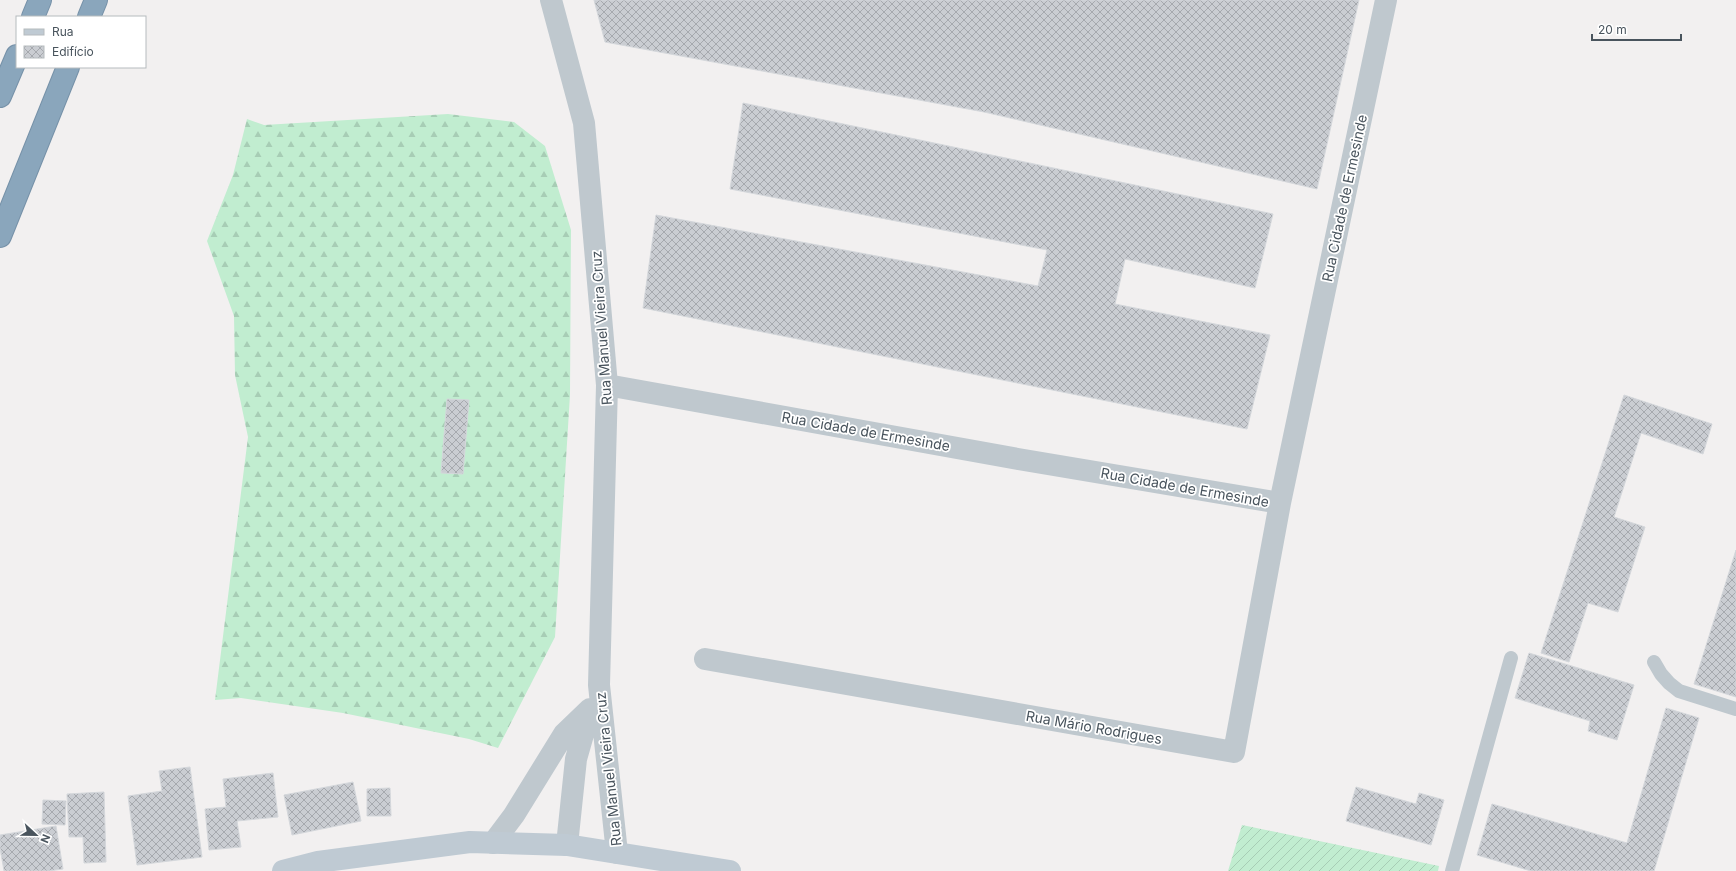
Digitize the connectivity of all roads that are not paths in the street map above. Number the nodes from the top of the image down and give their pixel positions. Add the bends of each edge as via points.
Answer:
1 (40, 0) edge
2 (96, 0) edge
3 (551, 0) edge
4 (1386, 0) edge
5 (33, 16) edge
6 (89, 16) edge
7 (16, 58) edge
8 (68, 68) edge
9 (0, 96) edge
10 (0, 236) edge
11 (607, 385) junction
12 (1280, 504) junction
13 (1510, 658) dead end
14 (705, 659) dead end
15 (1654, 662) dead end
16 (599, 685) junction
17 (1736, 708) edge
18 (590, 709) junction
19 (493, 843) junction
20 (567, 845) junction
21 (617, 853) junction
22 (283, 871) edge
23 (730, 871) edge
24 (1452, 871) edge

1 - 5 highway
2 - 6 highway
3 - 11 street, Rua Manuel Vieira Cruz via 584,123
4 - 12 street, Rua Cidade de Ermesinde
7 - 9 highway
8 - 10 highway
11 - 12 street, Rua Cidade de Ermesinde
11 - 16 street, Rua Manuel Vieira Cruz
12 - 14 street, Rua Mário Rodrigues via 1234,752
13 - 24 lane
15 - 17 lane via 1660,674 1679,691
16 - 18 street, Rua Manuel Vieira Cruz
16 - 21 street, Rua Manuel Vieira Cruz
18 - 19 street, Rua Manuel Vieira Cruz via 564,734 514,815
18 - 20 street, Rua Manuel Vieira Cruz via 576,759
19 - 20 main road
19 - 22 main road via 470,842 333,860
20 - 21 main road
21 - 23 main road

